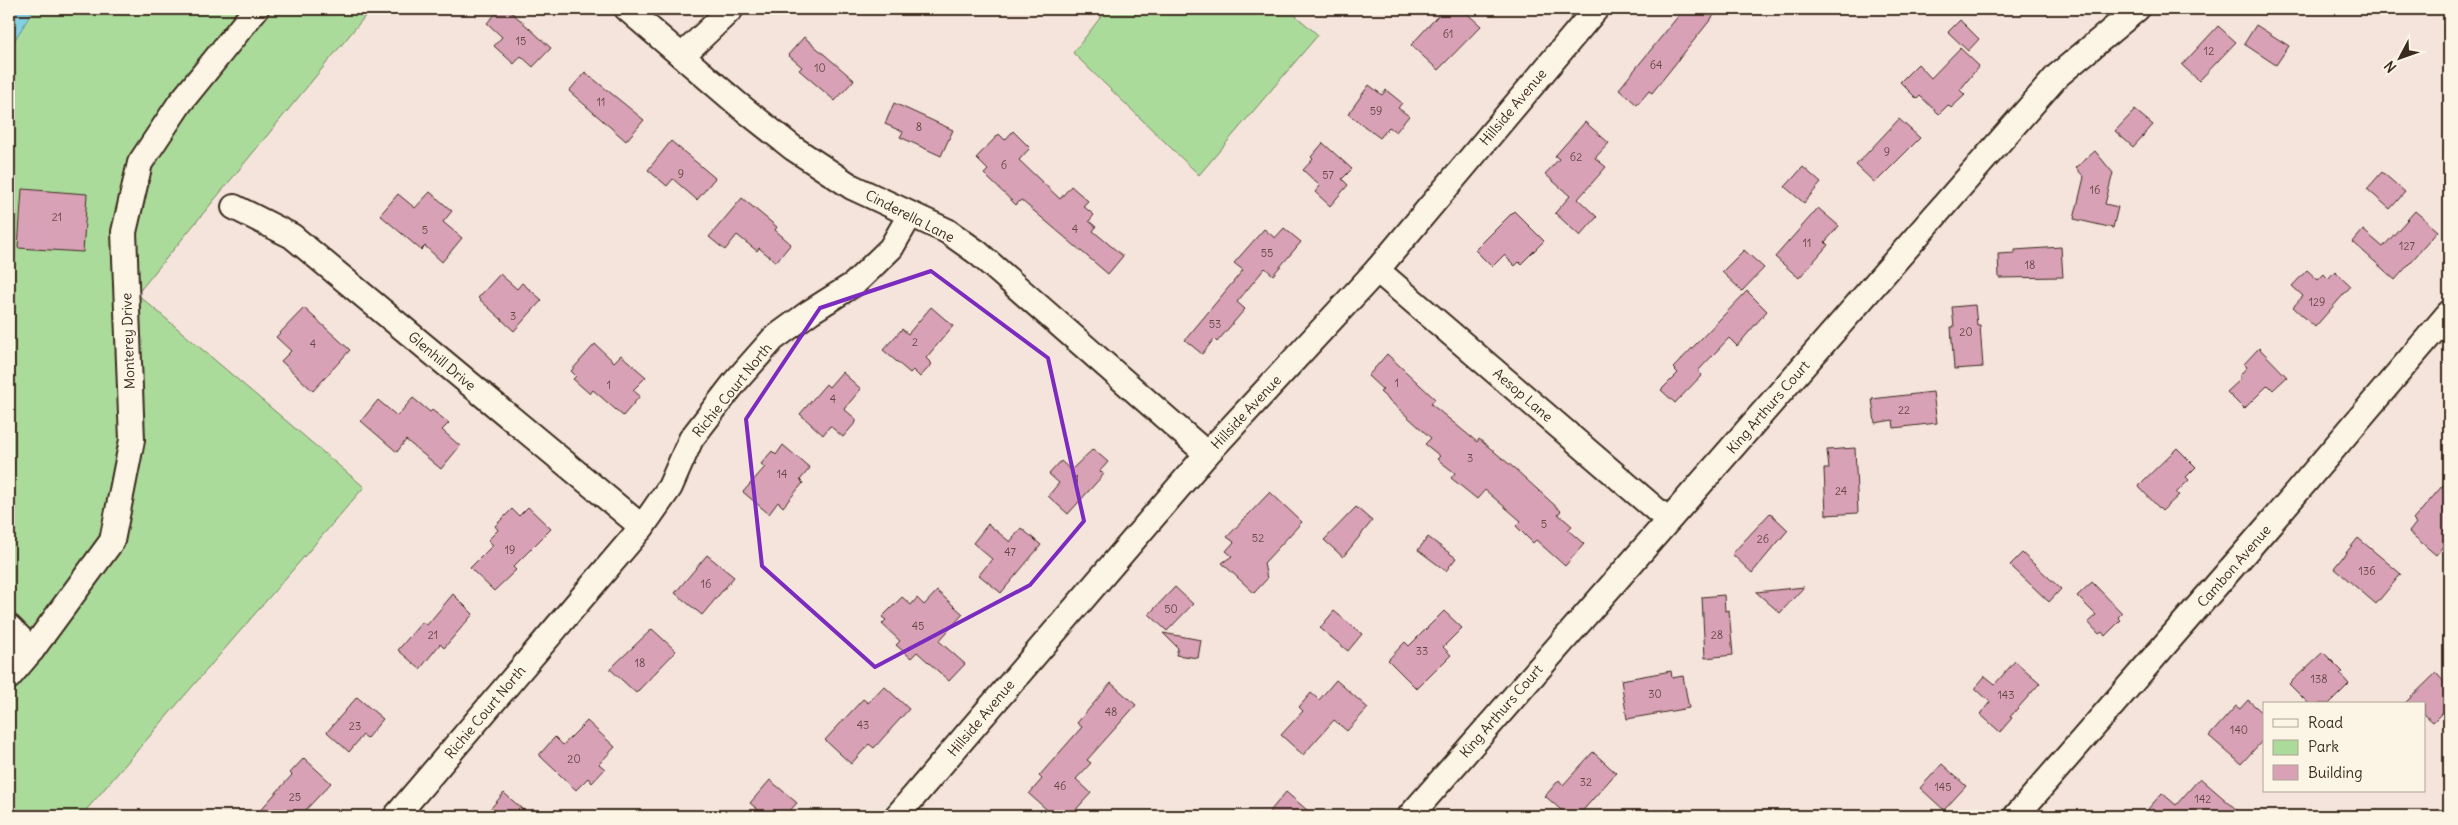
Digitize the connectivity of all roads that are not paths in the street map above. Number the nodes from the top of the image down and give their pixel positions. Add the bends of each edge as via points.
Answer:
1 (256, 9) edge
2 (627, 9) edge
3 (731, 9) edge
4 (1596, 9) edge
5 (2137, 9) edge
6 (682, 56) junction
7 (234, 207) dead end
8 (910, 215) junction
9 (1377, 270) junction
10 (2449, 313) edge
11 (1207, 454) junction
12 (1668, 520) junction
13 (642, 527) junction
14 (9, 627) edge
15 (32, 650) junction
16 (9, 677) edge
17 (396, 816) edge
18 (897, 816) edge
19 (1410, 816) edge
20 (2016, 816) edge

1 - 15 street, Monterey Drive via 180,102 140,162 124,232 132,440 112,541
2 - 6 street, Cinderella Lane
3 - 6 street
4 - 9 street, Hillside Avenue
5 - 12 street, King Arthurs Court via 2057,76
6 - 8 street, Cinderella Lane via 793,148 852,187
7 - 13 street, Glenhill Drive via 292,236
8 - 11 street, Cinderella Lane via 947,231 978,253
8 - 13 street, Richie Court North via 891,248 854,284 773,339 735,382 691,439 670,487
9 - 11 street, Hillside Avenue
9 - 12 street, Aesop Lane
10 - 20 street, Cambon Avenue
11 - 18 street, Hillside Avenue
12 - 19 street, King Arthurs Court
13 - 17 street, Richie Court North
14 - 15 street
15 - 16 street, Monterey Drive

